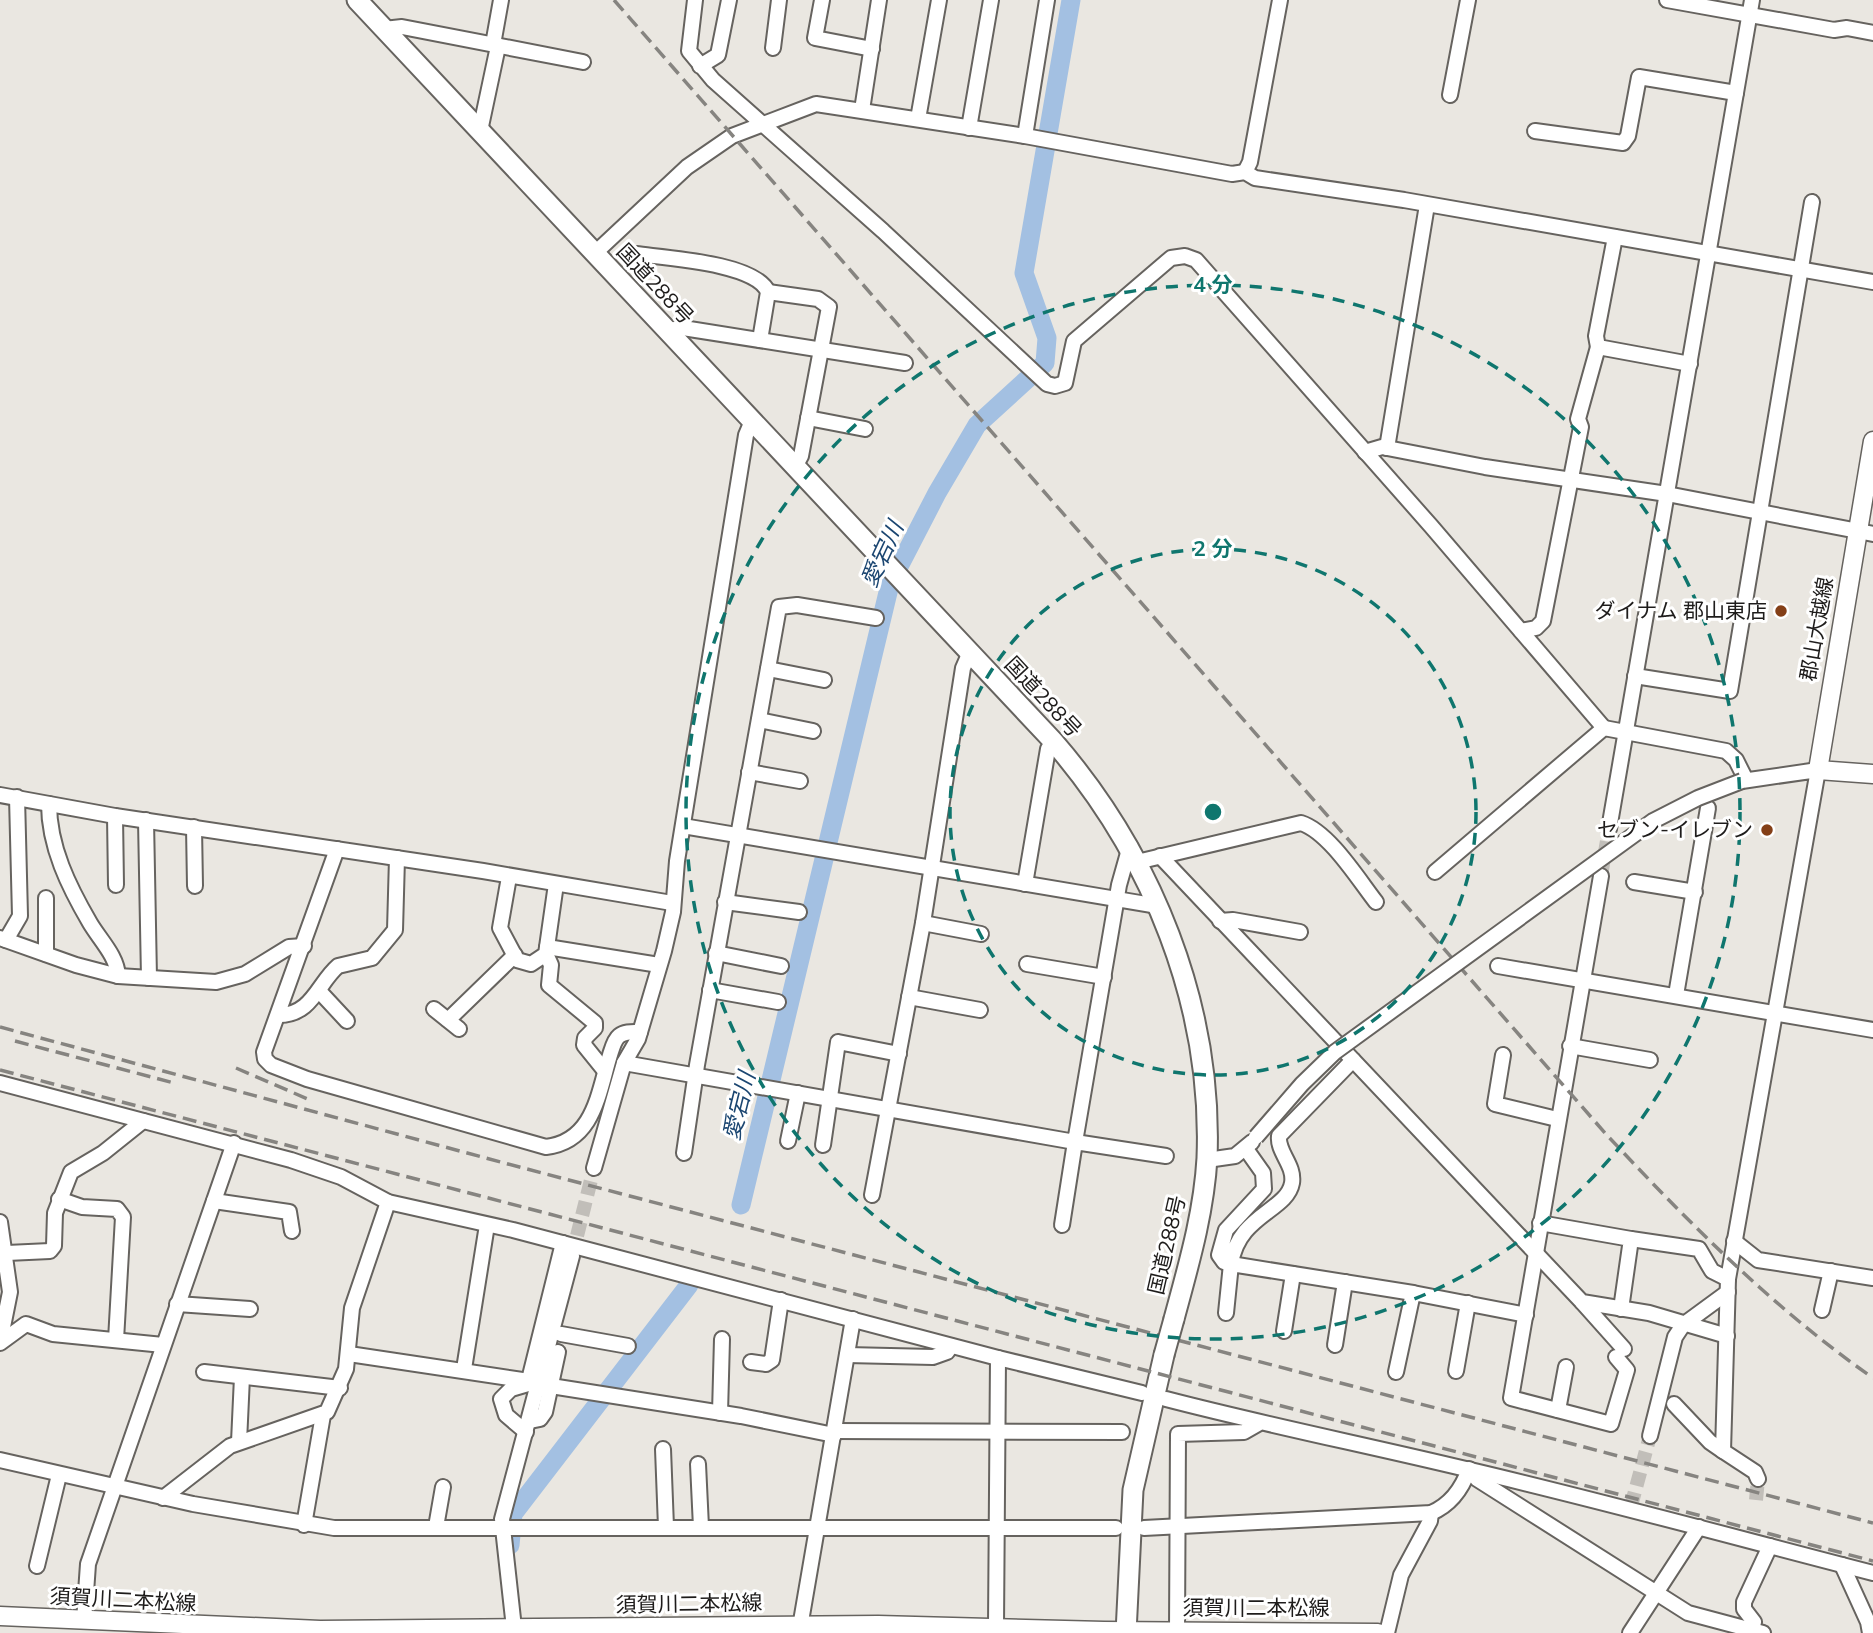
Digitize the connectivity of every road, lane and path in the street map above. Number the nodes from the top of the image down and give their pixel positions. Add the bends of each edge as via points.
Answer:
1 (357, 0) edge
2 (501, 0) edge
3 (695, 0) edge
4 (729, 0) edge
5 (779, 0) edge
6 (822, 0) edge
7 (879, 0) edge
8 (939, 0) edge
9 (991, 0) edge
10 (1047, 0) edge
11 (1280, 0) edge
12 (1468, 0) edge
13 (1667, 0) edge
14 (1750, 7) edge
15 (384, 29) junction
16 (1873, 33) edge
17 (495, 45) junction
18 (773, 48) dead end
19 (872, 49) junction
20 (583, 62) dead end
21 (700, 66) junction
22 (1736, 93) junction
23 (1450, 94) dead end
24 (862, 110) junction
25 (918, 119) junction
26 (762, 124) junction
27 (969, 128) junction
28 (480, 131) junction
29 (1535, 131) dead end
30 (1025, 136) junction
31 (1245, 172) junction
32 (1812, 202) dead end
33 (1426, 205) junction
34 (1615, 237) junction
35 (595, 253) junction
36 (1710, 253) junction
37 (636, 254) dead end
38 (1802, 270) junction
39 (1873, 282) edge
40 (768, 292) junction
41 (667, 330) junction
42 (760, 340) junction
43 (1598, 347) junction
44 (821, 350) junction
45 (905, 363) dead end
46 (1690, 364) junction
47 (808, 418) junction
48 (752, 421) junction
49 (865, 429) dead end
50 (1873, 441) edge
51 (1387, 448) junction
52 (1365, 452) junction
53 (795, 467) junction
54 (1570, 479) junction
55 (1667, 494) junction
56 (1760, 512) junction
57 (1865, 533) edge
58 (876, 618) dead end
59 (1521, 631) junction
60 (970, 652) junction
61 (768, 669) junction
62 (1635, 676) junction
63 (824, 680) dead end
64 (759, 720) junction
65 (1604, 728) junction
66 (813, 731) dead end
67 (1626, 732) junction
68 (1053, 741) junction
69 (1818, 770) junction
70 (749, 772) junction
71 (1873, 774) edge
72 (1744, 780) junction
73 (800, 781) dead end
74 (0, 795) edge
75 (17, 797) junction
76 (49, 804) junction
77 (1709, 808) dead end
78 (115, 816) junction
79 (146, 820) junction
80 (683, 826) junction
81 (194, 827) junction
82 (1609, 829) tunnel mouth
83 (738, 835) junction
84 (337, 849) junction
85 (1134, 854) junction
86 (1160, 856) junction
87 (397, 858) junction
88 (931, 867) junction
89 (1436, 872) dead end
90 (1601, 876) tunnel mouth
91 (509, 877) junction
92 (1634, 882) dead end
93 (556, 884) junction
94 (1025, 884) junction
95 (116, 885) dead end
96 (195, 886) dead end
97 (1695, 892) junction
98 (46, 898) dead end
99 (1117, 901) junction
100 (725, 902) junction
101 (1376, 902) dead end
102 (672, 903) junction
103 (1158, 906) junction
104 (799, 912) dead end
105 (1220, 921) junction
106 (923, 923) junction
107 (1300, 932) dead end
108 (981, 934) dead end
109 (3, 939) edge
110 (304, 946) junction
111 (546, 950) junction
112 (716, 953) junction
113 (46, 954) junction
114 (515, 955) junction
115 (1027, 964) dead end
116 (659, 965) junction
117 (781, 966) dead end
118 (1498, 966) dead end
119 (118, 976) junction
120 (1104, 976) junction
121 (149, 978) junction
122 (1581, 980) junction
123 (710, 989) junction
124 (320, 992) junction
125 (1676, 995) junction
126 (909, 997) junction
127 (778, 1002) dead end
128 (434, 1009) dead end
129 (980, 1010) dead end
130 (1774, 1012) junction
131 (279, 1015) junction
132 (347, 1021) dead end
133 (1873, 1030) edge
134 (640, 1032) junction
135 (1570, 1046) junction
136 (899, 1054) junction
137 (1503, 1055) dead end
138 (1353, 1060) junction
139 (1650, 1060) dead end
140 (624, 1063) junction
141 (605, 1071) junction
142 (698, 1075) junction
143 (0, 1083) edge
144 (798, 1093) junction
145 (830, 1099) junction
146 (889, 1111) junction
147 (1558, 1119) junction
148 (143, 1121) junction
149 (788, 1141) dead end
150 (1075, 1142) junction
151 (234, 1143) junction
152 (823, 1145) dead end
153 (1246, 1149) junction
154 (684, 1153) dead end
155 (1166, 1156) dead end
156 (1207, 1160) junction
157 (594, 1168) tunnel mouth
158 (872, 1195) dead end
159 (59, 1199) junction
160 (214, 1201) junction
161 (388, 1202) junction
162 (0, 1222) edge
163 (1540, 1223) junction
164 (488, 1225) junction
165 (1062, 1225) dead end
166 (292, 1231) dead end
167 (1631, 1239) junction
168 (1734, 1241) junction
169 (563, 1243) junction
170 (576, 1252) junction
171 (7, 1253) junction
172 (1537, 1254) junction
173 (1231, 1264) junction
174 (1831, 1271) junction
175 (1293, 1274) junction
176 (1873, 1278) edge
177 (1345, 1282) junction
178 (1728, 1285) junction
179 (1413, 1293) junction
180 (781, 1300) junction
181 (1582, 1302) junction
182 (1468, 1303) junction
183 (177, 1304) junction
184 (1621, 1308) junction
185 (250, 1309) dead end
186 (1822, 1310) dead end
187 (1226, 1314) dead end
188 (1526, 1315) junction
189 (853, 1319) junction
190 (1683, 1325) junction
191 (1284, 1331) dead end
192 (561, 1334) junction
193 (1727, 1336) junction
194 (722, 1339) dead end
195 (116, 1340) junction
196 (0, 1343) edge
197 (163, 1345) junction
198 (1335, 1345) dead end
199 (628, 1346) dead end
200 (951, 1346) junction
201 (349, 1354) junction
202 (847, 1354) junction
203 (998, 1358) junction
204 (751, 1362) dead end
205 (1566, 1367) dead end
206 (464, 1369) junction
207 (1457, 1371) dead end
208 (204, 1372) dead end
209 (1396, 1372) dead end
210 (242, 1377) junction
211 (537, 1384) junction
212 (340, 1388) junction
213 (1142, 1393) dead end
214 (1166, 1399) dead end
215 (1674, 1404) dead end
216 (1558, 1410) junction
217 (720, 1413) junction
218 (323, 1415) junction
219 (1258, 1424) junction
220 (528, 1426) junction
221 (996, 1431) junction
222 (1122, 1432) dead end
223 (834, 1433) junction
224 (1650, 1436) tunnel mouth
225 (239, 1442) junction
226 (663, 1449) dead end
227 (1723, 1451) junction
228 (0, 1461) edge
229 (698, 1464) dead end
230 (1469, 1469) junction
231 (59, 1475) junction
232 (1758, 1479) dead end
233 (115, 1487) junction
234 (443, 1487) dead end
235 (163, 1498) junction
236 (1431, 1513) junction
237 (304, 1525) junction
238 (502, 1526) junction
239 (436, 1527) junction
240 (666, 1527) junction
241 (701, 1527) junction
242 (995, 1527) junction
243 (1699, 1527) junction
244 (818, 1528) junction
245 (1116, 1528) dead end
246 (1144, 1528) dead end
247 (1177, 1528) junction
248 (1770, 1546) junction
249 (37, 1566) dead end
250 (1842, 1566) junction
251 (1873, 1573) edge
252 (1655, 1593) junction
253 (0, 1616) edge
254 (84, 1621) junction
255 (59, 1626) edge
256 (996, 1626) junction
257 (800, 1629) edge
258 (971, 1629) edge
259 (505, 1630) edge
260 (660, 1630) edge
261 (1177, 1631) junction
262 (1126, 1632) edge
263 (1323, 1632) edge
264 (1755, 1632) edge
265 (1378, 1633) edge
266 (1387, 1633) edge
267 (1630, 1633) edge
268 (1870, 1633) edge

1 - 15 highway, 国道288号
2 - 17 street
3 - 21 street via 688,47
4 - 21 street via 718,55
5 - 18 street
6 - 19 street via 815,38
7 - 19 street
8 - 25 street
9 - 27 street
10 - 30 street
11 - 31 street
12 - 23 street
13 - 14 street
14 - 16 street via 1835,30 1847,27
14 - 22 street
15 - 17 street via 402,27
15 - 28 highway, 国道288号
17 - 20 street
17 - 28 street
19 - 24 street
21 - 26 street
22 - 29 street via 1639,77 1623,143
22 - 36 street
24 - 25 street
24 - 26 street via 816,104
25 - 27 street
26 - 35 street via 732,136 687,167
26 - 52 street via 1047,384 1059,386 1069,378 1074,341 1171,258 1190,256
27 - 30 street
28 - 35 highway, 国道288号
30 - 31 street via 1232,174
31 - 33 street via 1255,178
32 - 38 street
33 - 34 street
33 - 51 street
34 - 36 street
34 - 43 street via 1596,336
35 - 41 highway, 国道288号
36 - 38 street
36 - 46 street
37 - 40 street via 732,269 759,279
38 - 39 street
38 - 56 street
40 - 42 street
40 - 44 street via 827,304
41 - 42 street via 683,328
41 - 48 highway, 国道288号
42 - 44 street
43 - 46 street
43 - 54 street via 1578,419 1581,427
44 - 45 street
44 - 47 street
46 - 55 street
47 - 49 street
47 - 53 street
48 - 53 highway, 国道288号
48 - 80 street via 728,537
50 - 57 main road, 郡山大越線
51 - 52 street
51 - 54 street
52 - 59 street
53 - 60 highway, 国道288号
54 - 55 street
54 - 59 street via 1543,621
55 - 56 street
55 - 62 street
56 - 57 street
56 - 62 street via 1730,691
57 - 69 main road, 郡山大越線
58 - 61 street via 781,605
59 - 65 street
60 - 68 highway, 国道288号
60 - 88 street via 963,668
61 - 63 street
61 - 64 street
62 - 67 street
64 - 66 street
64 - 70 street
65 - 67 street
65 - 89 street
67 - 72 street via 1726,751 1736,760
67 - 82 street
68 - 85 highway, 国道288号 via 1095,792
68 - 94 street
69 - 71 main road
69 - 72 street
69 - 130 street
70 - 73 street
70 - 83 street
72 - 153 street, bridge via 1653,821 1411,995 1335,1052
74 - 75 street
75 - 76 street
75 - 109 street via 20,915
76 - 78 street
76 - 119 street via 52,837 67,880 112,956
77 - 97 street
78 - 79 street
78 - 95 street
79 - 81 street
79 - 121 street
80 - 83 street
80 - 102 street
81 - 84 street
81 - 96 street
83 - 88 street
83 - 100 street
84 - 87 street
84 - 110 street
85 - 86 street
85 - 99 street
85 - 103 highway, 国道288号
86 - 101 street via 1301,823 1325,839
86 - 105 street
87 - 91 street
87 - 124 street via 396,930 372,958 338,966
88 - 94 street
88 - 106 street
90 - 122 street
91 - 93 street
91 - 114 street via 500,928
92 - 97 street
93 - 102 street
93 - 111 street
94 - 99 street
97 - 125 street
98 - 113 street
99 - 103 street
99 - 120 street
100 - 104 street
100 - 112 street
102 - 116 street
103 - 156 highway, 国道288号 via 1195,1026 1203,1068
105 - 107 street
105 - 138 street
106 - 108 street
106 - 126 street
109 - 113 street
110 - 121 street via 289,947 226,981
110 - 131 street
111 - 114 street via 531,964
111 - 116 street
111 - 141 street via 551,965 549,985 595,1023 584,1045
112 - 117 street
112 - 123 street
113 - 119 street
114 - 128 street via 454,1025
115 - 120 street
116 - 134 street
118 - 122 street
119 - 121 street
120 - 150 street
122 - 125 street
122 - 135 street
123 - 127 street
123 - 142 street
124 - 131 street via 296,1012
124 - 132 street
125 - 130 street
126 - 129 street
126 - 136 street
130 - 133 street
130 - 168 street
131 - 141 street via 263,1056 271,1065 538,1146 565,1144 578,1136 590,1117
134 - 140 street
134 - 141 street via 619,1036
135 - 139 street
135 - 147 street
136 - 145 street via 838,1042
136 - 146 street
137 - 147 street via 1495,1104
138 - 172 street
138 - 173 street via 1279,1136 1291,1185 1283,1199 1241,1234
140 - 142 street
140 - 157 street
142 - 144 street
142 - 154 street
143 - 148 street
144 - 145 street
144 - 149 street
145 - 146 street
145 - 152 street
146 - 150 street
146 - 158 street
147 - 163 street
148 - 151 street
148 - 159 street via 71,1172
150 - 155 street
150 - 165 street
151 - 160 street
151 - 161 street via 341,1177
153 - 156 street via 1235,1156
153 - 173 street via 1265,1184 1226,1230 1219,1255
156 - 262 highway, 国道288号, bridge via 1198,1224 1133,1490
159 - 171 street via 54,1247
159 - 195 street via 82,1207 117,1209 123,1217
160 - 166 street via 289,1212
160 - 183 street
161 - 164 street
161 - 201 street via 352,1308
162 - 171 street
163 - 167 street
163 - 172 street
164 - 169 street
164 - 206 street
167 - 178 street via 1699,1249 1712,1271
167 - 184 street
168 - 174 street via 1758,1260
168 - 178 street
169 - 170 street
169 - 211 street
170 - 180 street
170 - 192 street
170 - 211 street
171 - 196 street via 10,1301
172 - 181 street
172 - 188 street
173 - 175 street
173 - 187 street
174 - 176 street
174 - 186 street
175 - 177 street
175 - 191 street
177 - 179 street
177 - 198 street
178 - 190 street
178 - 193 street
179 - 182 street
179 - 209 street
180 - 189 street
180 - 204 street via 772,1360
181 - 184 street
181 - 216 street via 1620,1353 1627,1370 1611,1424
182 - 188 street
182 - 207 street
183 - 185 street
183 - 197 street
184 - 190 street
188 - 216 street via 1511,1398
189 - 200 street
189 - 202 street
190 - 193 street
190 - 224 street via 1673,1346
192 - 199 street
192 - 211 street
193 - 227 street
194 - 217 street
195 - 196 street via 53,1334 26,1324
195 - 197 street
197 - 233 street
200 - 202 street via 933,1357
200 - 203 street
201 - 206 street
201 - 212 street
202 - 223 street
203 - 213 street
203 - 221 street
205 - 216 street
206 - 211 street
208 - 210 street
210 - 212 street
210 - 225 street
211 - 217 street
211 - 220 street
211 - 220 street via 508,1390 501,1399 506,1415
212 - 218 street
214 - 219 street
215 - 227 street
217 - 223 street
218 - 225 street
218 - 237 street
219 - 230 street
219 - 247 street via 1244,1432 1178,1434
220 - 238 street
221 - 222 street
221 - 223 street
221 - 242 street
223 - 244 street
225 - 235 street
226 - 240 street
227 - 232 street via 1755,1472
228 - 231 street
229 - 241 street
230 - 236 street via 1450,1501
230 - 243 street
230 - 252 street via 1477,1479
231 - 233 street
231 - 249 street
233 - 235 street
233 - 254 street via 88,1564
234 - 239 street
235 - 237 street
236 - 247 street
236 - 266 street via 1401,1575
237 - 239 street
238 - 239 street
238 - 240 street
238 - 259 street
240 - 241 street
241 - 244 street
242 - 244 street
242 - 245 street
242 - 256 street
243 - 248 street
243 - 252 street
244 - 257 street
246 - 247 street
247 - 261 street
248 - 250 street
248 - 264 street via 1744,1602
250 - 251 street
250 - 268 street
252 - 264 street via 1688,1613
252 - 267 street
253 - 255 main road, 須賀川二本松線
254 - 255 main road, 須賀川二本松線
254 - 259 main road, 須賀川二本松線 via 320,1630
256 - 258 main road, 須賀川二本松線
256 - 262 main road, 須賀川二本松線
257 - 258 main road, 須賀川二本松線
257 - 260 main road, 須賀川二本松線
259 - 260 main road, 須賀川二本松線
261 - 262 main road, 須賀川二本松線
261 - 263 main road, 須賀川二本松線
263 - 265 main road, 須賀川二本松線

